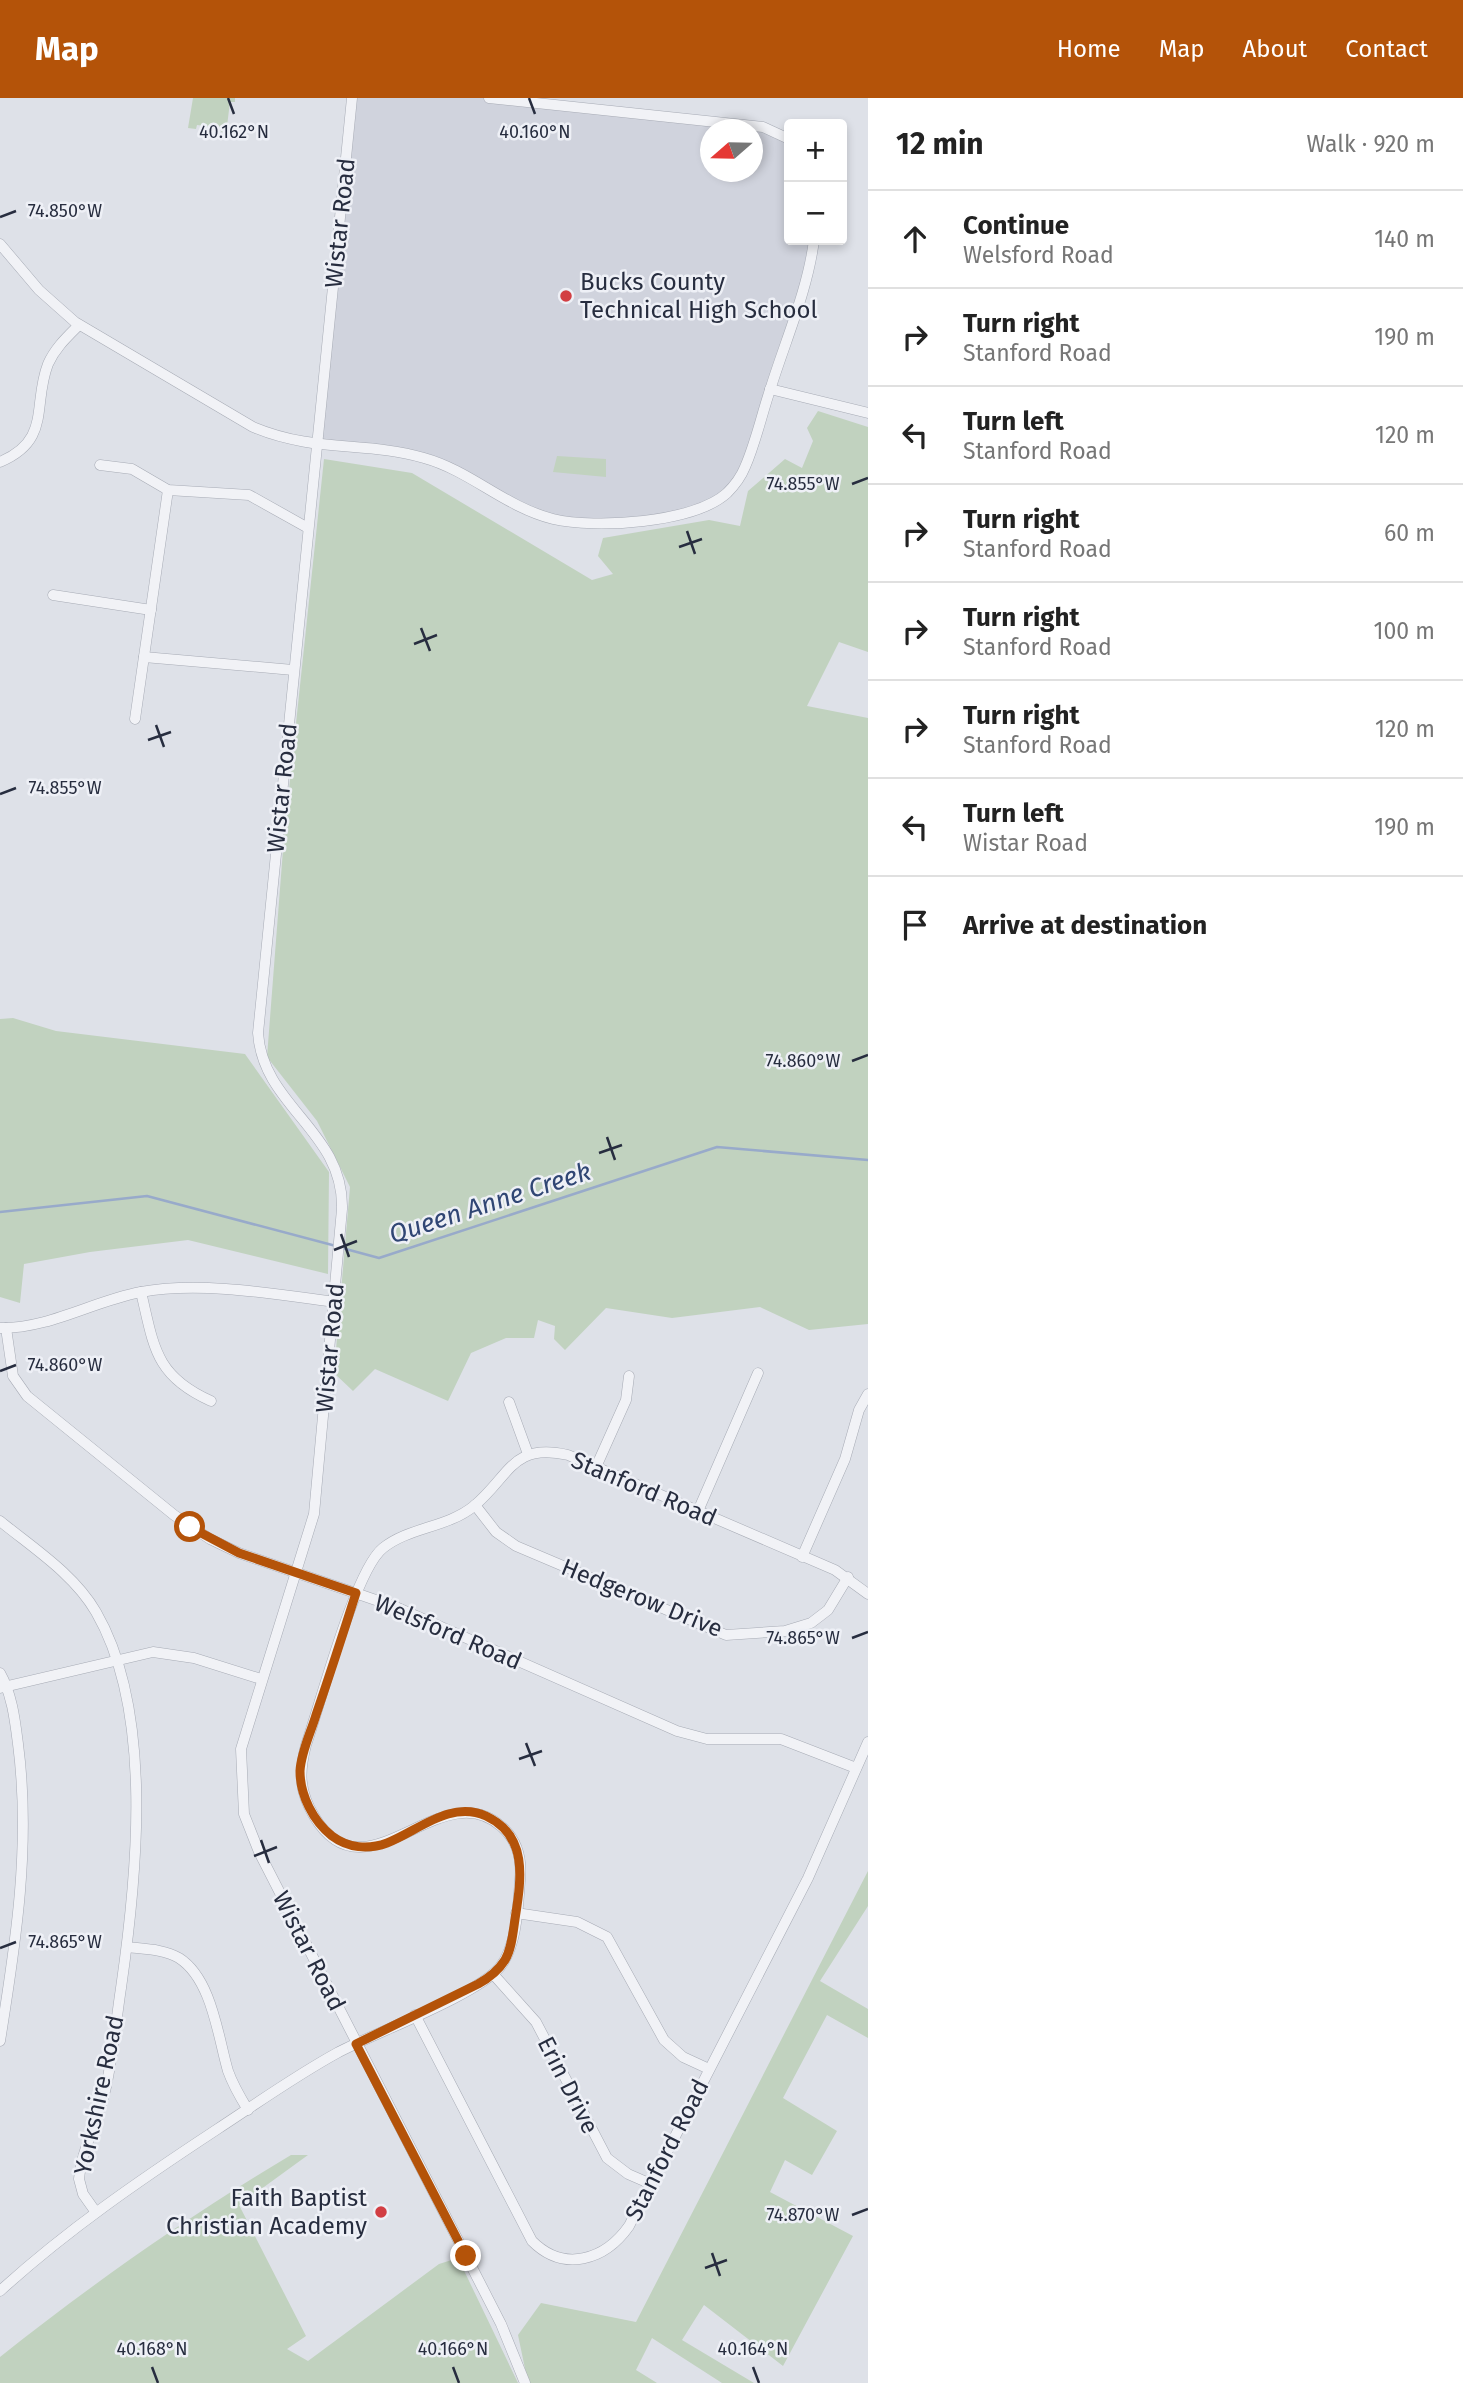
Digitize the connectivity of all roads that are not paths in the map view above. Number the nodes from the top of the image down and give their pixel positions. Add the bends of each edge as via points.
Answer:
1 (352, 98) edge
2 (489, 98) edge
3 (784, 137) edge
4 (0, 244) edge
5 (813, 245) edge
6 (79, 325) junction
7 (770, 389) junction
8 (868, 413) edge
9 (316, 446) junction
10 (0, 461) edge
11 (100, 465) dead end
12 (168, 491) junction
13 (308, 528) junction
14 (52, 594) dead end
15 (151, 610) junction
16 (144, 657) junction
17 (293, 670) junction
18 (135, 719) dead end
19 (141, 1292) junction
20 (335, 1302) junction
21 (3, 1328) edge
22 (758, 1373) dead end
23 (629, 1376) dead end
24 (868, 1394) edge
25 (211, 1401) dead end
26 (509, 1402) dead end
27 (528, 1454) junction
28 (596, 1467) junction
29 (475, 1505) junction
30 (698, 1511) junction
31 (0, 1521) edge
32 (802, 1557) junction
33 (296, 1573) junction
34 (848, 1577) junction
35 (356, 1593) junction
36 (868, 1594) edge
37 (117, 1659) junction
38 (0, 1673) edge
39 (261, 1679) junction
40 (3, 1687) edge
41 (868, 1742) edge
42 (856, 1768) junction
43 (516, 1913) junction
44 (127, 1947) junction
45 (493, 1974) junction
46 (415, 2015) junction
47 (0, 2041) edge
48 (356, 2044) junction
49 (709, 2069) junction
50 (248, 2110) junction
51 (650, 2184) junction
52 (95, 2211) junction
53 (0, 2291) edge
54 (525, 2383) edge

1 - 9 street, Wistar Road
2 - 3 street via 763,127
4 - 6 street
5 - 7 street
6 - 9 street via 253,428
6 - 10 street via 48,363 36,431 17,453
7 - 8 street
7 - 9 street via 745,468 725,495 690,512 619,522 566,522 526,511 424,458
9 - 13 street, Wistar Road
11 - 12 street via 132,469
12 - 13 street via 249,495
12 - 15 street
13 - 17 street, Wistar Road
14 - 15 street
15 - 16 street
16 - 17 street
16 - 18 street
17 - 20 street, Wistar Road via 259,1045 272,1082 326,1146 337,1168 343,1195
19 - 20 street via 193,1288
19 - 21 street via 48,1322
19 - 25 street via 154,1349 164,1370 179,1385
20 - 33 street, Wistar Road via 318,1490
21 - 33 street, Welsford Road via 13,1377 27,1396 190,1527 239,1553
22 - 30 street
23 - 28 street via 626,1400
24 - 32 street
26 - 27 street
27 - 28 street, Stanford Road via 553,1451
27 - 29 street via 503,1472
28 - 30 street, Stanford Road
29 - 34 street, Hedgerow Drive via 496,1532 516,1546 720,1634 785,1631 811,1623 828,1610
29 - 35 street via 382,1549 365,1570
30 - 32 street, Stanford Road
31 - 37 street, Yorkshire Road via 75,1585 96,1612
32 - 34 street, Stanford Road
33 - 35 street, Welsford Road
33 - 39 street, Wistar Road
34 - 36 street, Stanford Road
35 - 42 street, Welsford Road via 677,1731 706,1739 781,1739
35 - 43 street via 301,1764 301,1785 309,1806 331,1835 362,1847 386,1843 449,1813 487,1816 504,1828 519,1853
37 - 39 street via 163,1652
37 - 40 street
37 - 44 street, Yorkshire Road via 131,1734 137,1828
38 - 40 street
39 - 48 street, Wistar Road via 241,1749 244,1814
40 - 47 street via 22,1770 24,1848
41 - 42 street, Stanford Road
42 - 49 street, Stanford Road via 808,1878
43 - 45 street via 507,1956
43 - 49 street via 577,1922 607,1937 664,2040 683,2057
44 - 50 street via 166,1952 180,1959 195,1976 213,2011 229,2074
44 - 52 street, Yorkshire Road via 106,2087 79,2172 80,2187
45 - 46 street
45 - 51 street, Erin Drive via 536,2022 607,2158
46 - 48 street
46 - 51 street, Stanford Road via 524,2230 548,2253 577,2260 604,2252 629,2225
48 - 50 street
48 - 54 street, Wistar Road via 501,2324
49 - 51 street, Stanford Road
50 - 52 street
52 - 53 street

